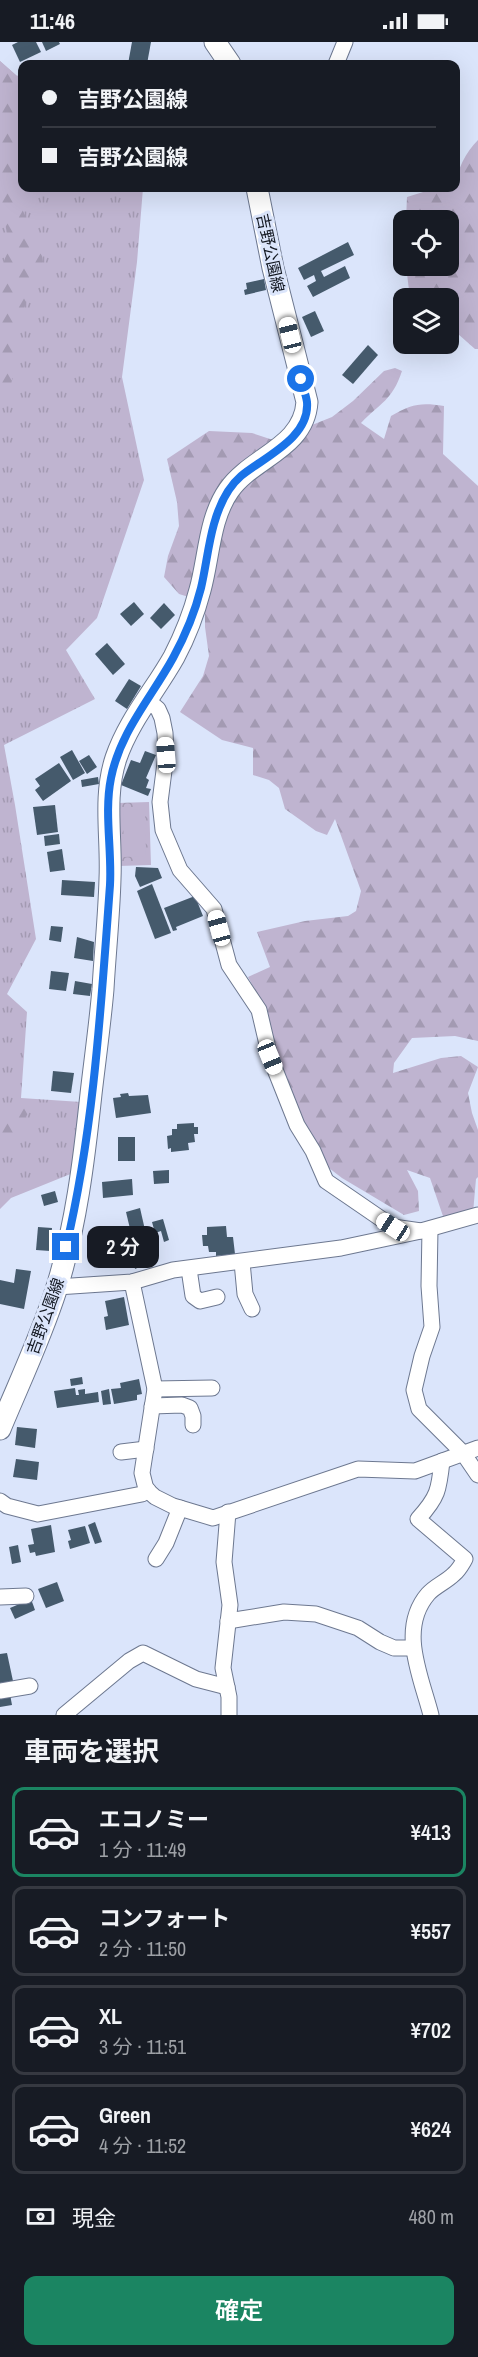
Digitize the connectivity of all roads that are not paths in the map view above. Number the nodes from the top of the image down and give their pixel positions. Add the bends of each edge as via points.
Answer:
1 (215, 42) edge
2 (345, 42) edge
3 (227, 60) edge
4 (338, 60) edge
5 (258, 192) edge
6 (146, 699) junction
7 (478, 1215) edge
8 (425, 1230) junction
9 (242, 1262) junction
10 (189, 1269) junction
11 (132, 1282) junction
12 (57, 1287) junction
13 (217, 1297) dead end
14 (252, 1309) dead end
15 (212, 1388) dead end
16 (155, 1389) junction
17 (152, 1406) junction
18 (192, 1425) dead end
19 (0, 1428) edge
20 (146, 1449) junction
21 (471, 1451) edge
22 (121, 1452) dead end
23 (442, 1461) junction
24 (478, 1475) edge
25 (148, 1490) junction
26 (0, 1502) edge
27 (180, 1508) junction
28 (228, 1512) junction
29 (156, 1559) dead end
30 (26, 1596) dead end
31 (0, 1597) edge
32 (228, 1620) junction
33 (413, 1648) junction
34 (30, 1686) dead end
35 (227, 1687) junction
36 (0, 1690) edge
37 (74, 1712) edge
38 (229, 1715) edge
39 (431, 1715) edge

1 - 3 main road
2 - 4 street
5 - 6 main road, 吉野公園線 via 306,409 290,440 240,477 229,490 214,525 190,621 173,659
6 - 8 street via 158,709 165,733 160,802 163,830 180,870 214,909 229,965 259,1010 270,1057 297,1125 326,1181 393,1227
6 - 12 main road, 吉野公園線 via 126,735 108,791 110,878 102,1002 76,1207
7 - 8 street
8 - 9 street via 341,1248
8 - 21 street via 432,1327 414,1390 419,1409
9 - 10 street
9 - 14 street via 245,1294
10 - 11 street
10 - 13 street via 193,1296 200,1301
11 - 12 street
11 - 16 street
12 - 19 main road, 吉野公園線
15 - 16 street
16 - 17 street
17 - 18 street via 190,1408
17 - 20 street
20 - 22 street
20 - 25 street via 142,1473
21 - 23 street
21 - 24 street
23 - 28 street via 415,1470 358,1470
23 - 33 street via 434,1501 418,1519 465,1559 419,1605 413,1620
25 - 26 street via 38,1514
25 - 27 street
27 - 28 street via 213,1518
27 - 29 street
28 - 32 street via 224,1562 230,1605
30 - 31 street
32 - 33 street via 284,1612 316,1614 358,1628 394,1648
32 - 35 street via 223,1668
33 - 39 street
34 - 36 street
35 - 37 street via 196,1678 143,1653 129,1661
35 - 38 street

